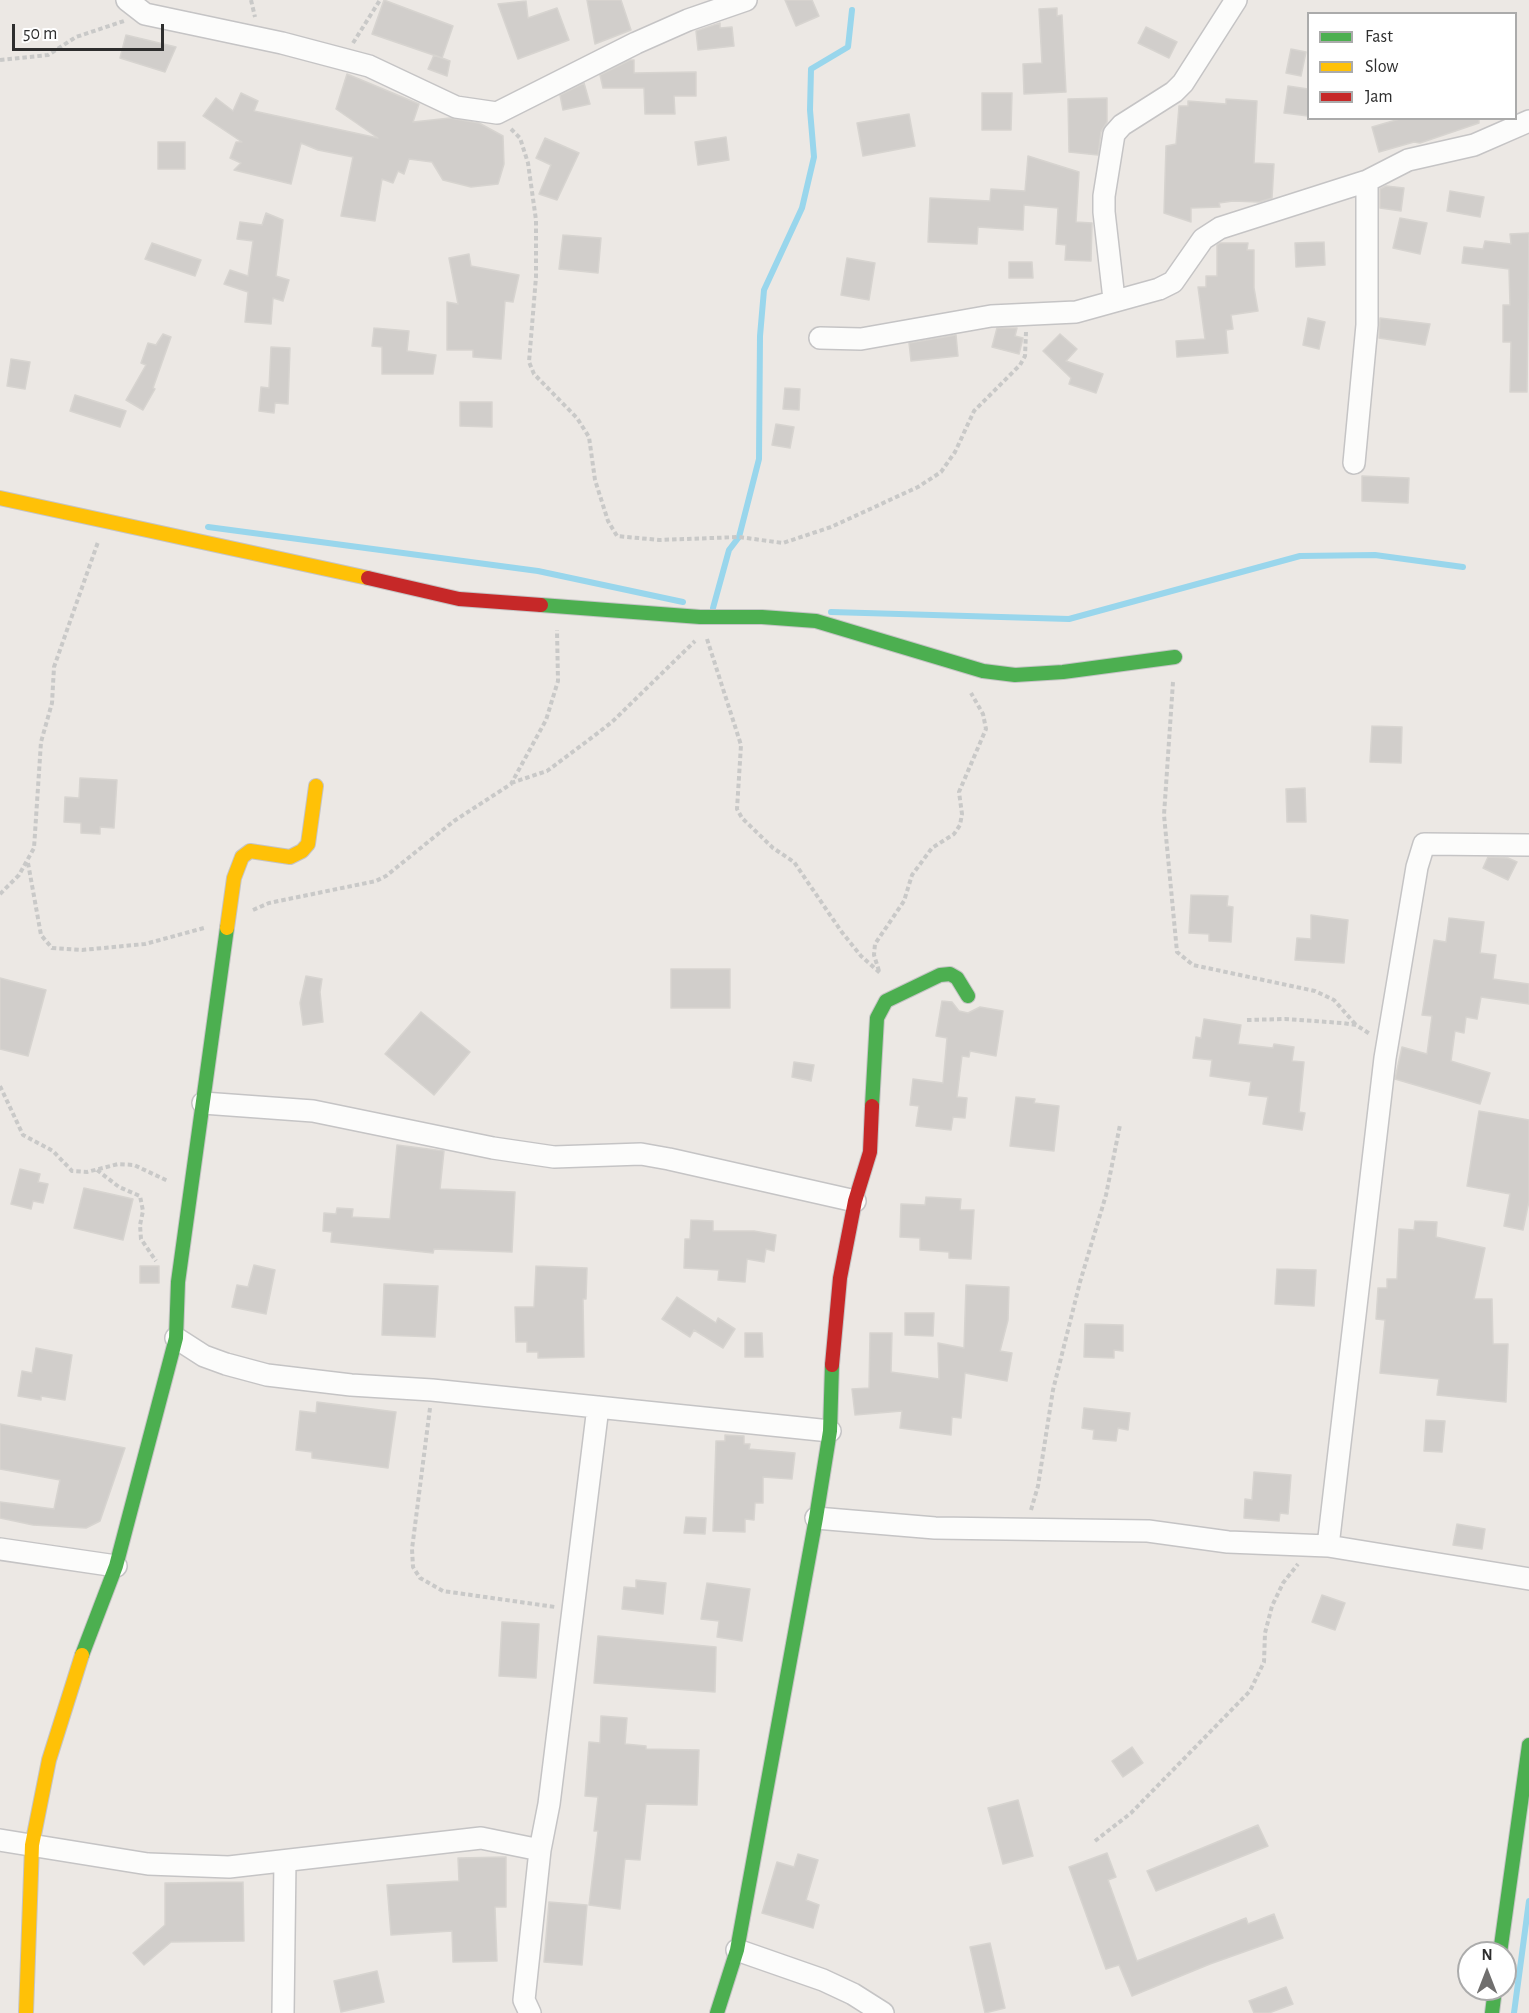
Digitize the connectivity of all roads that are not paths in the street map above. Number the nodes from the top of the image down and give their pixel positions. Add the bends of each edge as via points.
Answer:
1 (127, 0) edge
2 (746, 0) edge
3 (1236, 0) edge
4 (1529, 122) edge
5 (1368, 181) junction
6 (1114, 299) junction
7 (820, 338) dead end
8 (1354, 463) dead end
9 (0, 498) edge
10 (1175, 657) road end
11 (316, 786) dead end
12 (1529, 845) edge
13 (968, 996) dead end
14 (202, 1103) junction
15 (855, 1201) junction
16 (176, 1338) junction
17 (598, 1407) junction
18 (830, 1431) junction
19 (816, 1518) junction
20 (1323, 1546) junction
21 (0, 1549) edge
22 (116, 1566) junction
23 (1529, 1580) edge
24 (1529, 1744) edge
25 (1524, 1798) edge
26 (0, 1840) edge
27 (32, 1845) junction
28 (540, 1850) junction
29 (285, 1861) junction
30 (1502, 1941) edge
31 (737, 1950) junction
32 (528, 2012) edge
33 (26, 2013) edge
34 (284, 2013) edge
35 (717, 2013) edge
36 (883, 2013) edge

1 - 2 street via 145,14 369,66 456,107 497,113 636,43
3 - 6 street via 1174,92 1114,134 1104,196
4 - 5 street via 1474,145 1408,160
5 - 6 street via 1220,228 1203,239 1173,282 1160,289
5 - 8 street via 1367,325
6 - 7 street via 1076,312 991,316 861,339
9 - 10 street via 459,599 700,617 816,621 983,670 1015,675
11 - 14 street via 308,844 297,856 290,857 250,851 242,857 234,878
12 - 20 street via 1424,844 1414,881 1384,1058
13 - 15 street via 957,978 940,975 886,1001 880,1010 870,1152
14 - 15 street via 313,1111 554,1157 669,1158
14 - 16 street via 178,1282
15 - 18 street via 832,1343
16 - 17 street via 204,1356 267,1375
16 - 22 street
17 - 18 street
17 - 28 street
18 - 19 street
19 - 20 street via 879,1525 1025,1531 1148,1531 1228,1542
19 - 31 street
20 - 23 street
21 - 22 street
22 - 27 street via 72,1680 49,1760
24 - 25 street
25 - 30 street
26 - 27 street
27 - 29 street via 148,1864 229,1867
27 - 33 street
28 - 29 street via 481,1838
28 - 32 street via 524,1993
29 - 34 street
31 - 35 street
31 - 36 street via 823,1980

